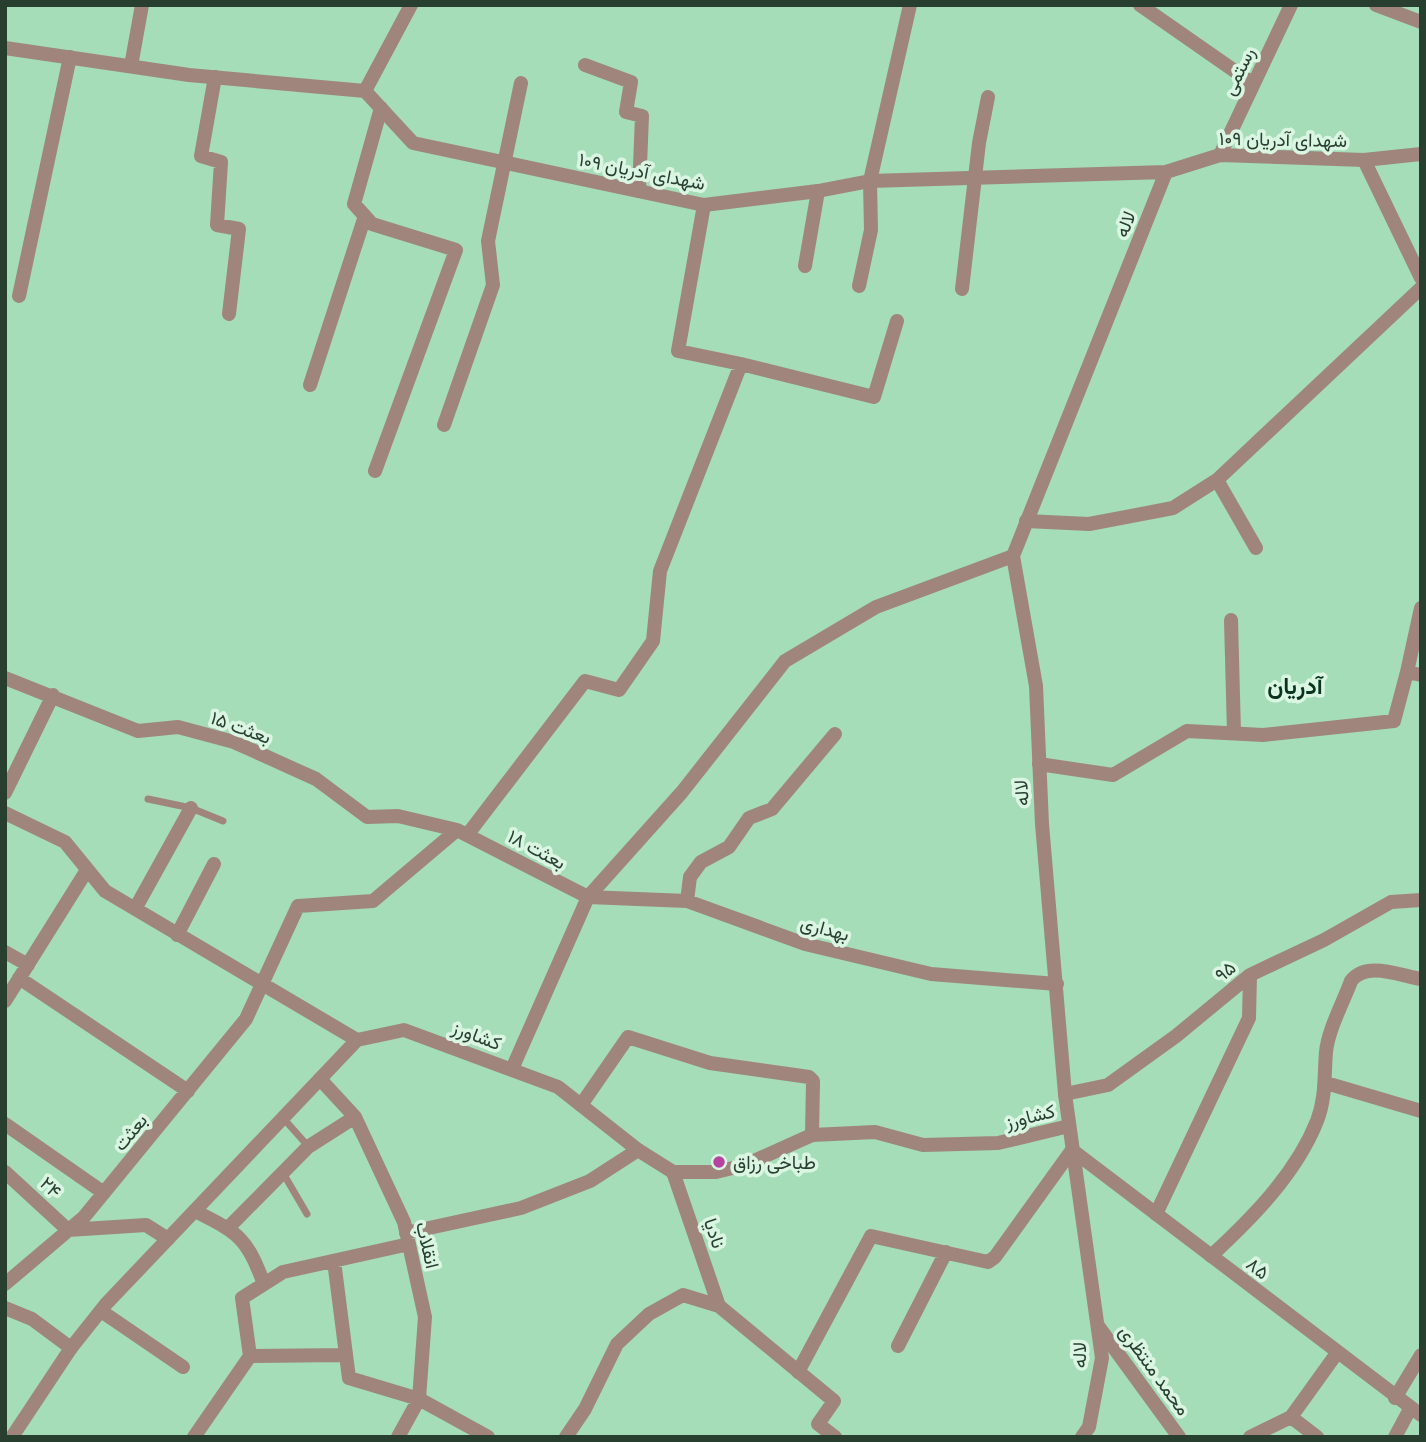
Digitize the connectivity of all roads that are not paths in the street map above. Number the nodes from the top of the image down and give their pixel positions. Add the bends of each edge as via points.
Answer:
1 (142, 5) edge
2 (411, 5) edge
3 (910, 5) edge
4 (1140, 5) edge
5 (1291, 5) edge
6 (1376, 5) edge
7 (1421, 22) edge
8 (5, 48) edge
9 (70, 57) junction
10 (584, 65) dead end
11 (131, 66) junction
12 (215, 77) junction
13 (521, 83) dead end
14 (1252, 83) junction
15 (365, 91) junction
16 (988, 97) dead end
17 (381, 108) junction
18 (1421, 154) edge
19 (1220, 155) junction
20 (1364, 160) junction
21 (503, 162) junction
22 (1166, 172) junction
23 (977, 178) junction
24 (870, 181) junction
25 (639, 191) junction
26 (818, 191) junction
27 (704, 205) junction
28 (365, 216) junction
29 (805, 266) dead end
30 (1421, 278) edge
31 (859, 286) dead end
32 (962, 289) dead end
33 (1421, 289) edge
34 (19, 296) dead end
35 (229, 314) dead end
36 (897, 321) dead end
37 (741, 364) junction
38 (310, 385) dead end
39 (444, 425) dead end
40 (375, 471) dead end
41 (1217, 480) junction
42 (1026, 521) junction
43 (1256, 548) dead end
44 (1013, 556) junction
45 (1421, 608) edge
46 (1231, 620) dead end
47 (1414, 674) edge
48 (5, 678) edge
49 (52, 695) junction
50 (1234, 733) junction
51 (835, 734) dead end
52 (1039, 764) junction
53 (5, 793) edge
54 (148, 799) dead end
55 (191, 808) junction
56 (5, 813) edge
57 (223, 821) dead end
58 (463, 832) junction
59 (214, 864) dead end
60 (87, 870) junction
61 (588, 897) junction
62 (1421, 900) edge
63 (687, 901) junction
64 (135, 909) junction
65 (177, 935) junction
66 (5, 951) edge
67 (28, 965) junction
68 (1250, 975) junction
69 (19, 978) junction
70 (1421, 979) edge
71 (1056, 984) junction
72 (262, 986) junction
73 (5, 1001) edge
74 (357, 1040) junction
75 (512, 1069) junction
76 (320, 1079) junction
77 (1326, 1083) junction
78 (188, 1091) junction
79 (1065, 1094) junction
80 (581, 1105) junction
81 (1421, 1111) edge
82 (355, 1117) junction
83 (283, 1118) junction
84 (5, 1124) edge
85 (1069, 1126) junction
86 (812, 1135) junction
87 (308, 1147) junction
88 (638, 1150) junction
89 (1072, 1150) junction
90 (5, 1172) edge
91 (673, 1172) junction
92 (284, 1173) junction
93 (104, 1194) junction
94 (195, 1211) junction
95 (1156, 1213) junction
96 (307, 1214) dead end
97 (228, 1228) junction
98 (68, 1230) junction
99 (407, 1238) junction
100 (168, 1239) junction
101 (946, 1252) junction
102 (1211, 1256) junction
103 (334, 1261) junction
104 (6, 1283) edge
105 (264, 1284) junction
106 (719, 1306) junction
107 (5, 1308) edge
108 (101, 1311) junction
109 (1098, 1326) junction
110 (898, 1346) dead end
111 (71, 1348) junction
112 (1337, 1353) junction
113 (345, 1355) junction
114 (250, 1356) junction
115 (1421, 1356) edge
116 (183, 1367) dead end
117 (798, 1372) junction
118 (1395, 1398) junction
119 (419, 1399) junction
120 (1416, 1412) edge
121 (1291, 1417) junction
122 (12, 1437) edge
123 (194, 1437) edge
124 (398, 1437) edge
125 (488, 1437) edge
126 (566, 1437) edge
127 (835, 1437) edge
128 (1082, 1437) edge
129 (1179, 1437) edge
130 (1250, 1437) edge
131 (1317, 1437) edge
132 (1395, 1437) edge

1 - 11 street
2 - 15 street
3 - 24 street
4 - 14 street
5 - 14 street, رستمی
6 - 7 street
8 - 9 street
9 - 11 street
9 - 34 street
10 - 25 street via 631,82 626,112 642,116
11 - 12 street
12 - 15 street
12 - 35 street via 201,156 221,162 217,225 239,229
13 - 21 street
14 - 19 street, رستمی
15 - 17 street, شهدای آدریان ۱۰۹
16 - 23 street
17 - 21 street, شهدای آدریان ۱۰۹ via 413,143
17 - 28 street via 354,204
18 - 20 street, شهدای آدریان ۱۰۹
19 - 20 street, شهدای آدریان ۱۰۹
19 - 22 street, شهدای آدریان ۱۰۹
20 - 30 street
21 - 25 street, شهدای آدریان ۱۰۹
21 - 39 street via 488,241 493,285
22 - 23 street, شهدای آدریان ۱۰۹
22 - 42 street, لاله
23 - 24 street, شهدای آدریان ۱۰۹
23 - 32 street
24 - 26 street, شهدای آدریان ۱۰۹
24 - 31 street via 871,230
25 - 27 street, شهدای آدریان ۱۰۹
26 - 27 street, شهدای آدریان ۱۰۹
26 - 29 street
27 - 37 street via 678,351
28 - 38 street
28 - 40 street via 372,224 456,250
33 - 41 street
36 - 37 street via 874,397
37 - 58 street via 660,570 653,640 619,690 585,681
41 - 42 street via 1173,508 1089,524
41 - 43 street
42 - 44 street, لاله
44 - 52 street, لاله via 1036,687
44 - 61 street via 876,607 785,662 682,792
45 - 47 street
46 - 50 street
47 - 50 street via 1394,720 1263,735
48 - 49 street, بعثت ۱۵
49 - 53 street
49 - 58 street, بعثت ۱۵ via 138,731 178,727 234,742 316,779 368,817 398,816
50 - 52 street via 1187,731 1113,775
51 - 63 street via 772,809 750,818 729,847 701,862 690,877
52 - 71 street, لاله
54 - 55 lane
55 - 57 lane
55 - 64 street
56 - 60 street via 65,842
58 - 61 street, بعثت ۱۸
58 - 72 street, بعثت via 373,901 298,906
59 - 65 street
60 - 64 street via 105,891
60 - 67 street
61 - 63 street, بهداری
61 - 75 street
62 - 68 street, ۹۵ via 1391,902
63 - 71 street, بهداری via 805,944 931,974
64 - 65 street
65 - 72 street
66 - 67 street
67 - 69 street
68 - 79 street, ۹۵ via 1108,1085
68 - 95 street via 1249,1018
69 - 73 street
69 - 78 street
70 - 77 street via 1368,969 1357,972 1326,1050
71 - 79 street, لاله
72 - 74 street
72 - 78 street, بعثت via 246,1019
74 - 75 street, کشاورز via 404,1030
74 - 76 street
75 - 80 street, کشاورز via 558,1087
76 - 82 street, انقلاب
76 - 83 street
77 - 81 street
77 - 102 street via 1317,1120 1300,1153 1247,1223
78 - 93 street, بعثت
79 - 85 street, لاله
80 - 86 street via 628,1037 710,1063 809,1077 813,1081
80 - 88 street, کشاورز
82 - 87 street
82 - 99 street, انقلاب
83 - 87 lane
83 - 94 street
84 - 93 street
85 - 86 street, کشاورز via 998,1143 923,1145 875,1132
85 - 89 street, لاله
86 - 91 street, کشاورز via 745,1165 716,1172
87 - 92 street
88 - 91 street, کشاورز
88 - 99 street via 590,1181 521,1208
89 - 95 street, ۸۵
89 - 101 street via 995,1257 988,1262
89 - 109 street, لاله
90 - 98 street, ۲۴
91 - 106 street, نادیا
92 - 96 lane
92 - 97 street
93 - 98 street, بعثت
94 - 97 street
94 - 100 street
95 - 102 street, ۸۵
97 - 105 street via 248,1245
98 - 100 street via 146,1225
98 - 104 street, بعثت
99 - 103 street
99 - 119 street, انقلاب via 425,1317
100 - 108 street
101 - 110 street
101 - 117 street via 871,1236
102 - 112 street, ۸۵
103 - 105 street via 283,1272
103 - 113 street
105 - 114 street via 242,1298
106 - 117 street
106 - 126 street via 683,1296 649,1314 617,1344
107 - 111 street via 32,1319
108 - 111 street
108 - 116 street
109 - 128 street, لاله via 1102,1358 1089,1427
109 - 129 street, محمد منتظری
111 - 122 street
112 - 118 street, ۸۵
112 - 121 street
113 - 114 street
113 - 119 street via 349,1378
114 - 123 street
115 - 118 street
117 - 127 street via 834,1401 818,1424
118 - 120 street, ۸۵
119 - 124 street, انقلاب
119 - 125 street
120 - 132 street
121 - 130 street
121 - 131 street

